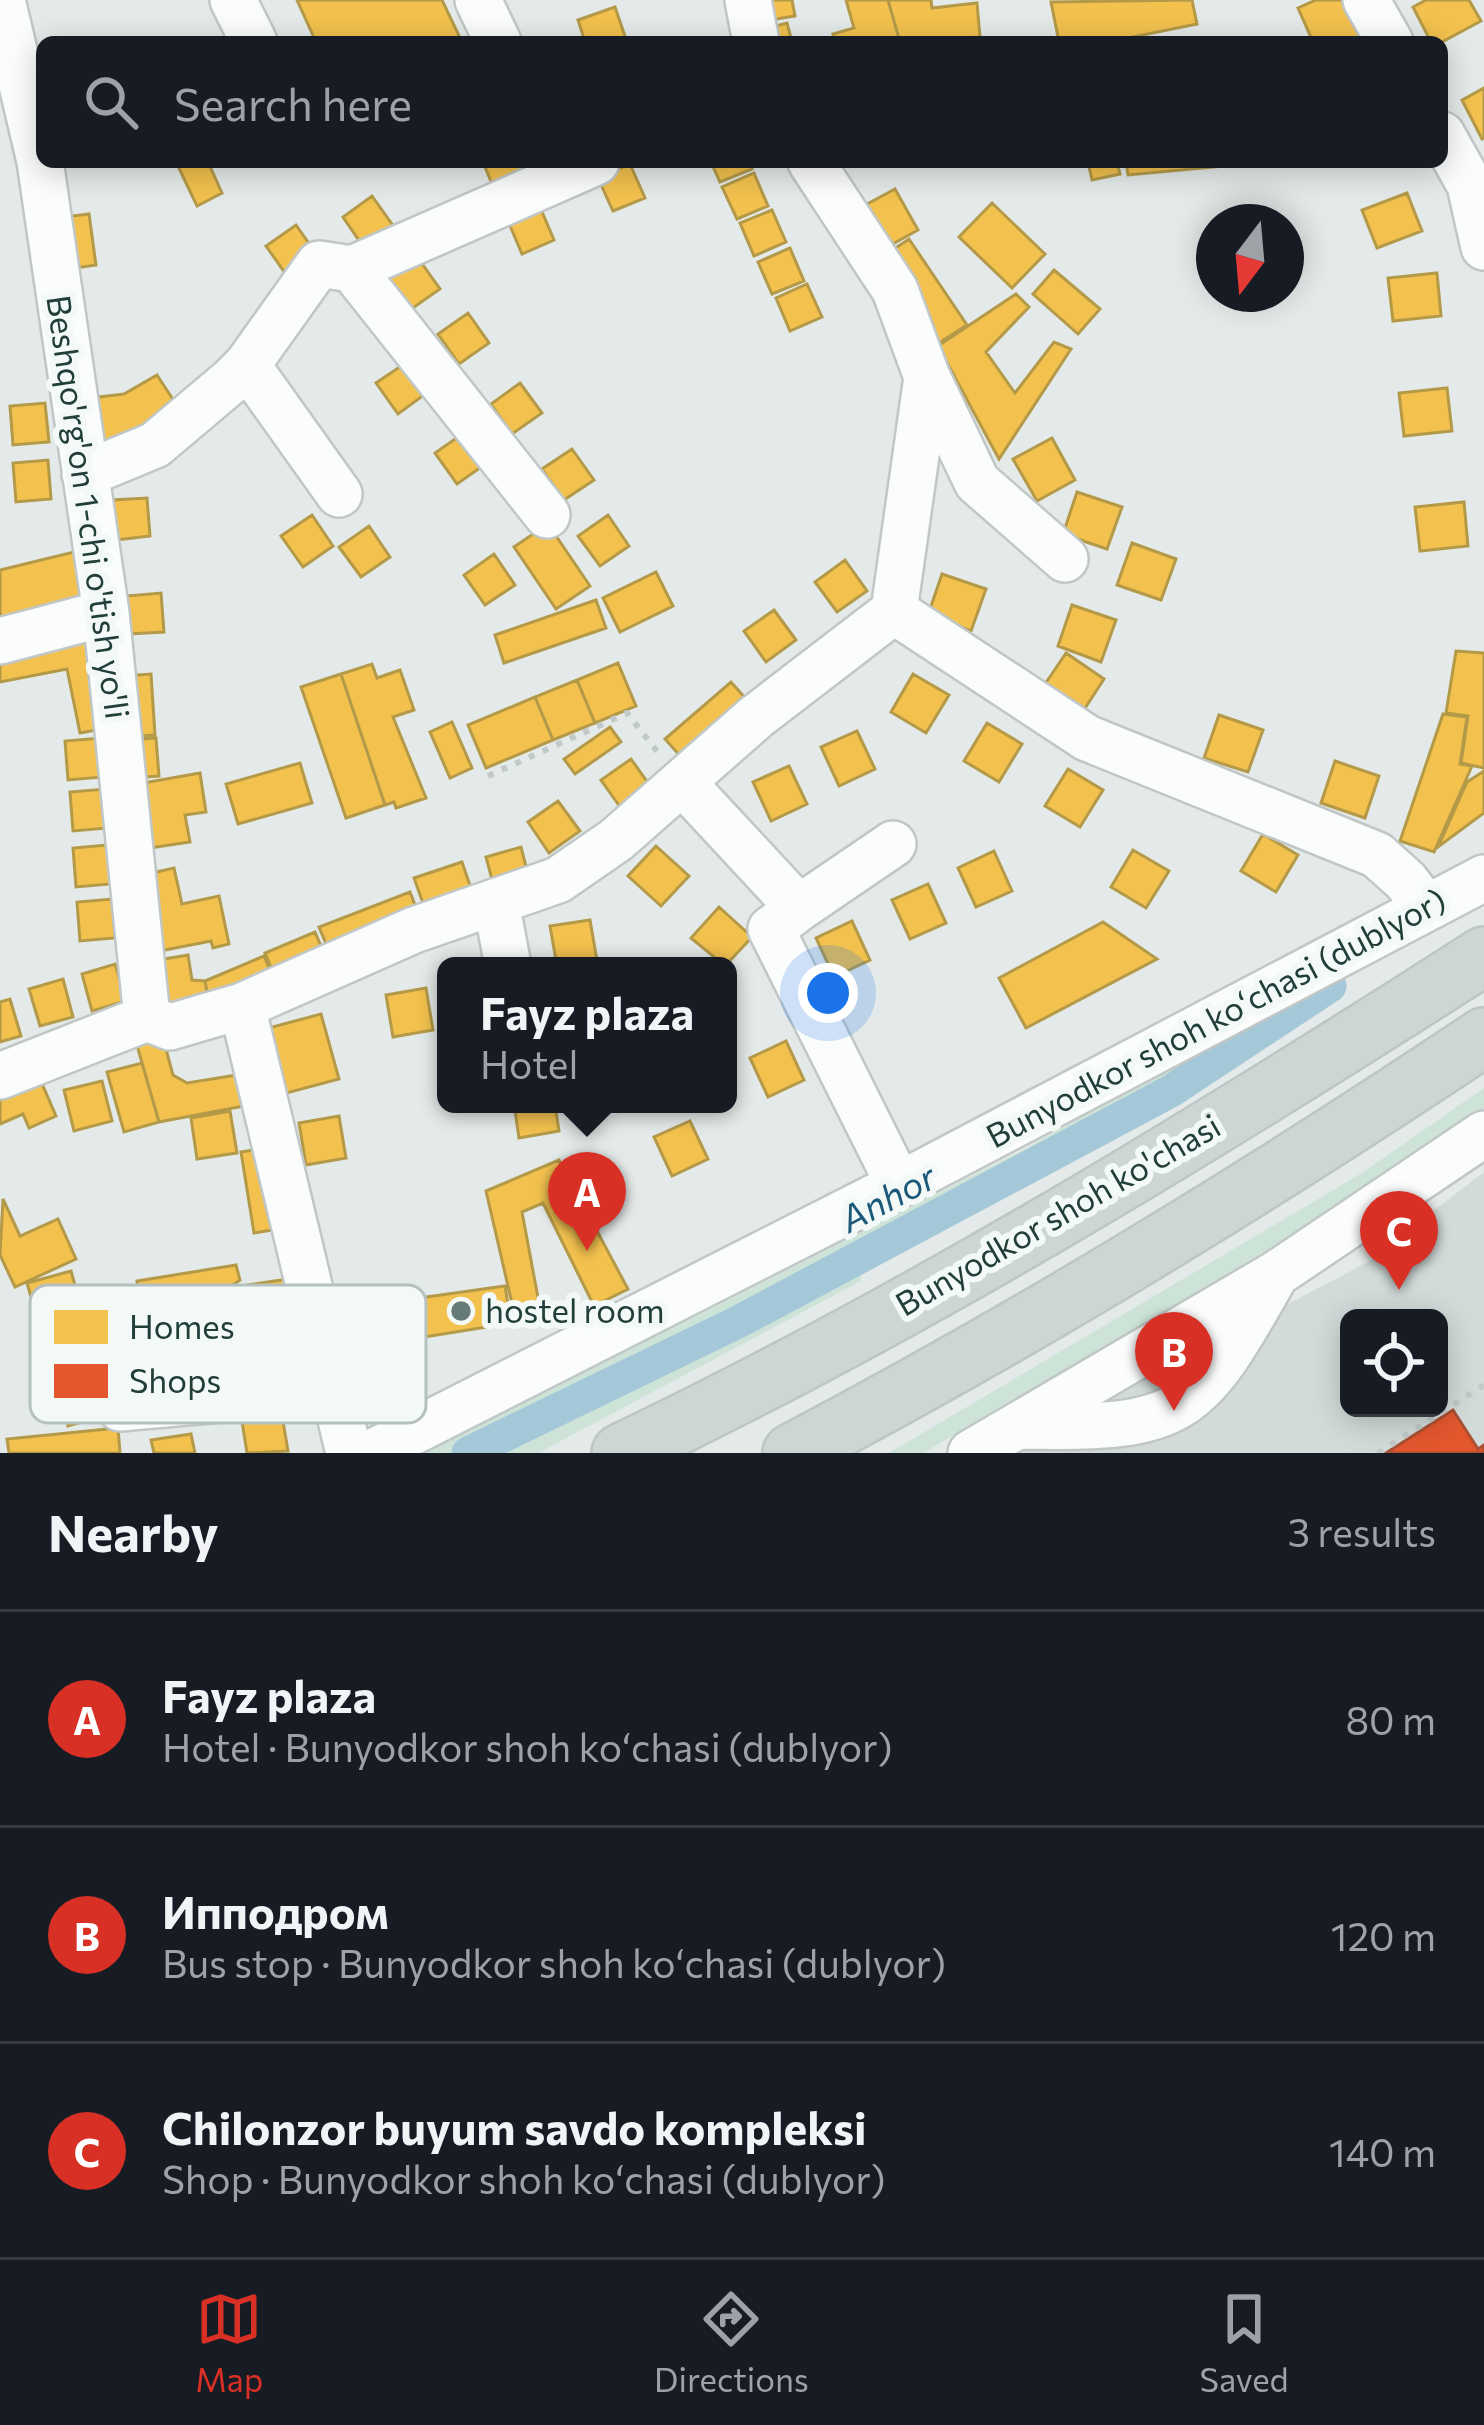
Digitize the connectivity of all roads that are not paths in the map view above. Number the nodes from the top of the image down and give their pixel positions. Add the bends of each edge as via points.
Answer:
1 (2, 0) edge
2 (233, 0) edge
3 (478, 0) edge
4 (748, 0) edge
5 (1366, 0) edge
6 (251, 36) edge
7 (495, 36) edge
8 (755, 36) edge
9 (1387, 36) edge
10 (36, 144) edge
11 (1448, 146) edge
12 (41, 168) edge
13 (582, 168) edge
14 (815, 168) edge
15 (1484, 247) edge
16 (352, 268) junction
17 (247, 365) junction
18 (927, 377) junction
19 (85, 474) junction
20 (339, 494) dead end
21 (547, 515) dead end
22 (1065, 559) dead end
23 (894, 611) junction
24 (106, 613) junction
25 (0, 641) edge
26 (682, 782) junction
27 (893, 844) dead end
28 (1484, 878) edge
29 (496, 902) junction
30 (1425, 906) junction
31 (799, 908) junction
32 (1484, 956) edge
33 (506, 957) edge
34 (242, 1006) junction
35 (147, 1018) junction
36 (1484, 1037) edge
37 (0, 1076) edge
38 (1484, 1133) edge
39 (899, 1186) junction
40 (1276, 1274) junction
41 (309, 1285) edge
42 (342, 1423) edge
43 (1017, 1426) junction
44 (349, 1453) edge
45 (371, 1453) edge
46 (621, 1453) edge
47 (792, 1453) edge
48 (971, 1453) edge

1 - 10 street, Beshqo'rg'on 1-chi o'tish yo'li
2 - 6 street
3 - 7 street
4 - 8 street
5 - 9 street
11 - 15 street via 1470,185
12 - 19 street, Beshqo'rg'on 1-chi o'tish yo'li
13 - 16 street
14 - 18 street via 895,290
16 - 17 street via 319,264
16 - 21 street
17 - 19 street via 155,445
17 - 20 street
18 - 22 street via 976,482
18 - 23 street
19 - 24 street, Beshqo'rg'on 1-chi o'tish yo'li
23 - 26 street
23 - 30 street via 1087,738 1377,855
24 - 25 street
24 - 35 street, Beshqo'rg'on 1-chi o'tish yo'li
26 - 29 street via 559,880
26 - 31 street
27 - 31 street
28 - 30 street, Bunyodkor shoh koʻchasi (dublyor)
29 - 33 street
29 - 34 street
30 - 39 street, Bunyodkor shoh koʻchasi (dublyor)
31 - 39 street via 771,929
32 - 46 main road, Bunyodkor shoh ko'chasi via 939,1286
34 - 35 street via 170,1027
34 - 41 street
35 - 37 street
36 - 47 main road via 1142,1255
38 - 40 street
39 - 45 street, Bunyodkor shoh koʻchasi (dublyor)
40 - 43 street
40 - 43 street via 1220,1371 1174,1411 1118,1426
42 - 44 street
43 - 48 street

